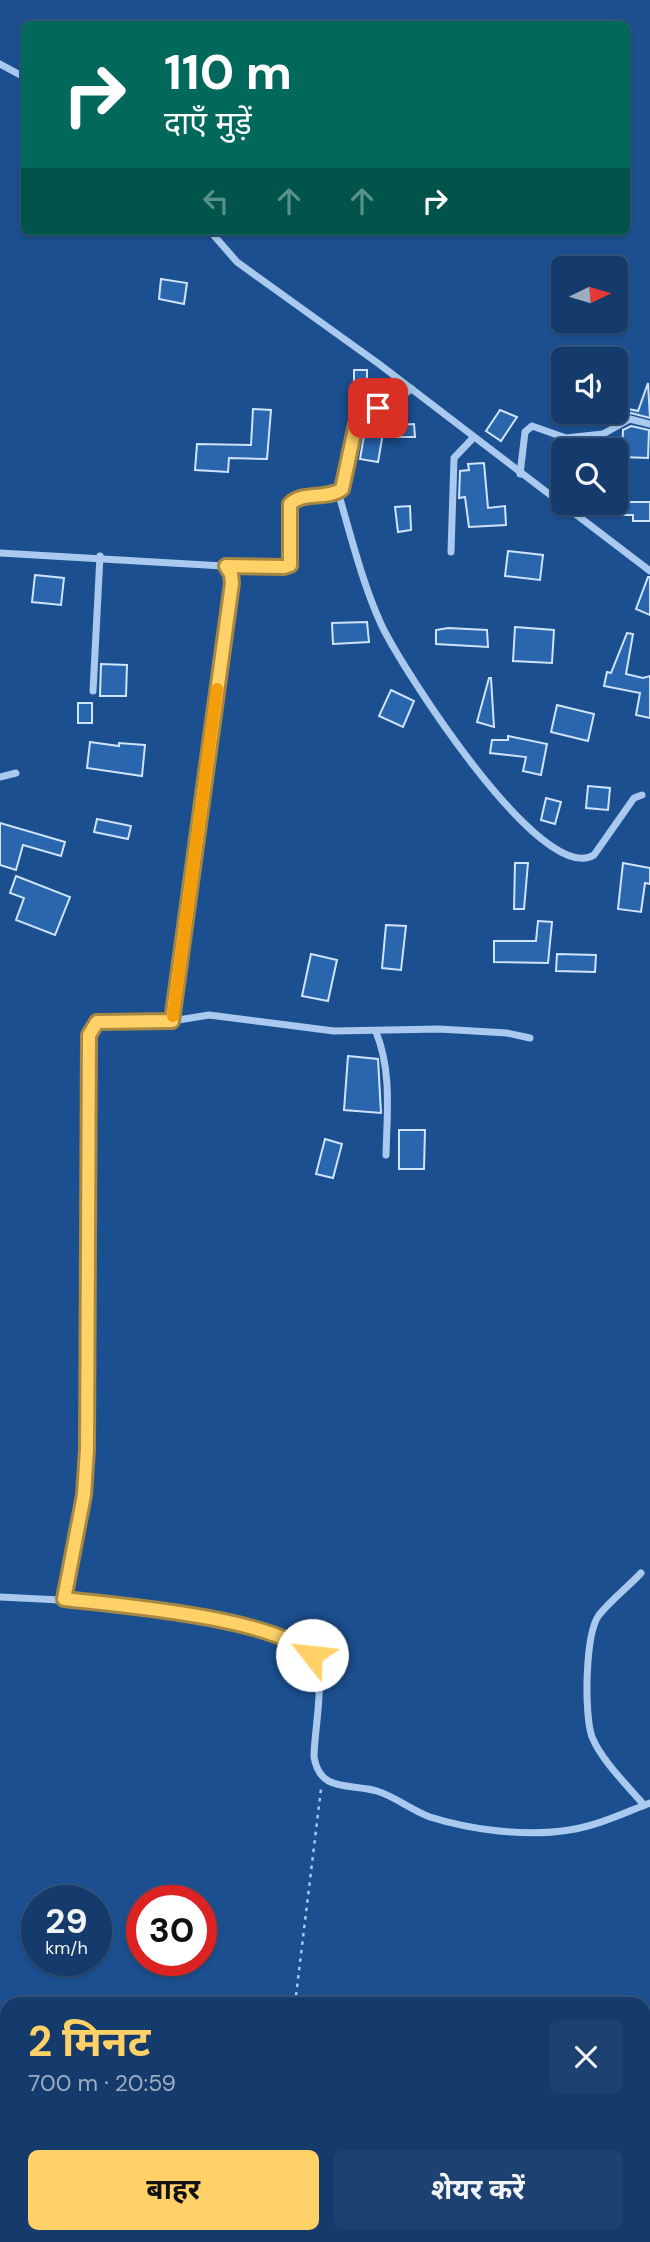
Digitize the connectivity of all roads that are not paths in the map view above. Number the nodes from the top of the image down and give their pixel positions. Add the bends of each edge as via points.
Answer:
1 (0, 64) edge
2 (21, 75) edge
3 (213, 235) edge
4 (412, 389) junction
5 (650, 424) edge
6 (472, 438) junction
7 (520, 474) junction
8 (338, 492) junction
9 (451, 552) dead end
10 (0, 553) edge
11 (100, 556) junction
12 (226, 566) junction
13 (650, 571) edge
14 (93, 691) dead end
15 (16, 772) dead end
16 (0, 777) edge
17 (642, 795) dead end
18 (172, 1021) junction
19 (376, 1032) junction
20 (530, 1038) dead end
21 (386, 1155) dead end
22 (641, 1573) dead end
23 (0, 1597) edge
24 (64, 1599) junction
25 (647, 1804) edge

1 - 2 street
3 - 4 street via 237,262
4 - 6 street
4 - 8 street via 356,424 344,485
5 - 7 street via 630,419 603,435 566,438 532,426 525,432
6 - 7 street
6 - 9 street via 454,458
7 - 13 street
8 - 12 street via 290,504 288,566
8 - 17 street via 382,625 460,746 522,824 569,857 587,859 634,798
10 - 11 street
11 - 12 street
11 - 14 street
12 - 18 street via 232,583
15 - 16 street
18 - 19 street via 222,1016
18 - 24 street via 97,1022 90,1030 87,1449 84,1495
19 - 20 street via 439,1029
19 - 21 street via 387,1081
22 - 25 street via 598,1616 593,1628 589,1703 592,1736
23 - 24 street
24 - 25 street via 225,1622 304,1648 318,1671 316,1768 331,1784 376,1791 432,1817 548,1833 593,1825

